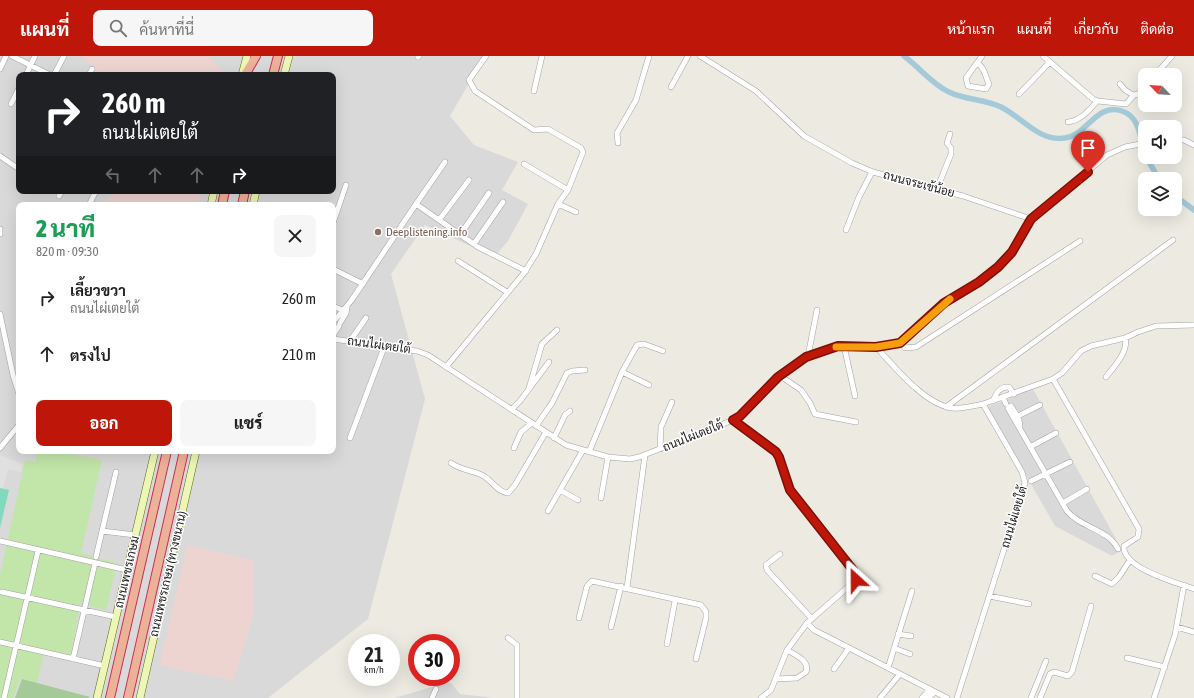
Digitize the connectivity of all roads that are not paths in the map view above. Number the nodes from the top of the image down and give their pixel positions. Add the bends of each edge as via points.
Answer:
1 (6, 56) edge
2 (12, 56) edge
3 (35, 56) edge
4 (64, 56) edge
5 (247, 56) edge
6 (256, 56) edge
7 (278, 56) edge
8 (289, 56) edge
9 (486, 56) edge
10 (542, 56) edge
11 (649, 56) edge
12 (688, 56) edge
13 (700, 56) edge
14 (982, 56) edge
15 (1043, 56) edge
16 (1172, 56) edge
17 (1050, 62) junction
18 (977, 63) junction
19 (30, 65) junction
20 (1161, 68) edge
21 (0, 69) edge
22 (92, 69) dead end
23 (27, 72) edge
24 (44, 72) edge
25 (56, 72) edge
26 (90, 72) edge
27 (243, 72) edge
28 (247, 72) edge
29 (253, 72) edge
30 (274, 72) edge
31 (285, 72) edge
32 (1120, 84) dead end
33 (671, 87) dead end
34 (534, 91) dead end
35 (16, 94) edge
36 (1019, 94) dead end
37 (1138, 94) edge
38 (1133, 96) junction
39 (1097, 101) junction
40 (11, 104) dead end
41 (1068, 122) dead end
42 (950, 134) dead end
43 (1182, 140) edge
44 (618, 143) dead end
45 (1138, 144) edge
46 (1194, 145) edge
47 (0, 156) edge
48 (445, 162) dead end
49 (524, 164) dead end
50 (16, 167) edge
51 (872, 172) junction
52 (469, 180) dead end
53 (346, 185) dead end
54 (937, 189) junction
55 (568, 190) junction
56 (490, 193) dead end
57 (504, 202) dead end
58 (416, 204) junction
59 (558, 204) junction
60 (576, 212) dead end
61 (336, 215) edge
62 (1031, 219) junction
63 (439, 220) junction
64 (0, 229) edge
65 (846, 230) dead end
66 (0, 234) edge
67 (460, 235) junction
68 (1173, 240) dead end
69 (1080, 241) dead end
70 (474, 244) junction
71 (458, 261) dead end
72 (336, 270) edge
73 (526, 271) junction
74 (363, 284) junction
75 (507, 292) junction
76 (336, 307) edge
77 (345, 310) junction
78 (817, 310) dead end
79 (0, 314) edge
80 (336, 318) edge
81 (366, 318) dead end
82 (1194, 324) edge
83 (336, 330) edge
84 (557, 330) dead end
85 (1125, 338) junction
86 (336, 339) edge
87 (2, 340) edge
88 (350, 341) junction
89 (900, 343) junction
90 (385, 345) junction
91 (844, 346) junction
92 (876, 347) junction
93 (663, 351) dead end
94 (808, 356) junction
95 (549, 362) dead end
96 (446, 367) junction
97 (585, 370) dead end
98 (622, 372) junction
99 (779, 376) junction
100 (1106, 377) dead end
101 (1053, 379) junction
102 (16, 384) edge
103 (649, 385) dead end
104 (530, 388) junction
105 (1014, 394) junction
106 (854, 396) dead end
107 (1004, 397) junction
108 (993, 401) junction
109 (672, 402) dead end
110 (983, 404) junction
111 (1040, 404) dead end
112 (946, 407) junction
113 (512, 408) junction
114 (570, 411) dead end
115 (1016, 418) junction
116 (733, 420) junction
117 (856, 422) dead end
118 (534, 424) junction
119 (16, 429) edge
120 (546, 432) junction
121 (1056, 433) dead end
122 (350, 438) dead end
123 (554, 438) junction
124 (1030, 446) junction
125 (0, 448) edge
126 (514, 448) dead end
127 (660, 449) junction
128 (583, 450) junction
129 (589, 452) junction
130 (154, 454) edge
131 (166, 454) edge
132 (183, 454) edge
133 (195, 454) edge
134 (645, 455) junction
135 (608, 456) junction
136 (1070, 462) dead end
137 (451, 463) dead end
138 (116, 472) dead end
139 (1046, 474) junction
140 (1031, 481) dead end
141 (1087, 489) dead end
142 (560, 490) junction
143 (602, 498) dead end
144 (578, 500) dead end
145 (1062, 503) junction
146 (548, 511) dead end
147 (102, 531) junction
148 (135, 536) junction
149 (0, 541) edge
150 (1118, 549) dead end
151 (38, 551) junction
152 (780, 554) dead end
153 (95, 560) junction
154 (1130, 560) junction
155 (127, 570) junction
156 (1095, 576) dead end
157 (1184, 585) junction
158 (624, 587) junction
159 (1194, 589) edge
160 (912, 591) dead end
161 (2, 592) dead end
162 (989, 596) junction
163 (27, 598) junction
164 (675, 601) junction
165 (1029, 604) dead end
166 (1092, 606) dead end
167 (84, 610) junction
168 (116, 617) junction
169 (579, 618) dead end
170 (812, 619) junction
171 (807, 623) junction
172 (611, 627) dead end
173 (1177, 627) junction
174 (1194, 632) edge
175 (898, 634) junction
176 (912, 636) dead end
177 (508, 638) dead end
178 (0, 642) edge
179 (667, 644) dead end
180 (16, 646) junction
181 (849, 648) junction
182 (894, 648) junction
183 (788, 650) junction
184 (910, 654) dead end
185 (1127, 658) dead end
186 (73, 659) junction
187 (696, 659) dead end
188 (1046, 661) dead end
189 (105, 666) junction
190 (1165, 667) junction
191 (888, 668) junction
192 (834, 669) dead end
193 (900, 674) junction
194 (777, 679) junction
195 (436, 689) dead end
196 (930, 689) junction
197 (935, 692) junction
198 (4, 698) edge
199 (97, 698) edge
200 (110, 698) edge
201 (128, 698) edge
202 (140, 698) edge
203 (432, 698) edge
204 (517, 698) edge
205 (761, 698) edge
206 (880, 698) edge
207 (922, 698) edge
208 (928, 698) edge
209 (947, 698) edge
210 (958, 698) edge
211 (1031, 698) edge
212 (1040, 698) edge
213 (1154, 698) edge

1 - 21 street
2 - 19 street
3 - 19 street
4 - 25 street
5 - 27 main road
6 - 28 highway
6 - 29 highway
7 - 30 highway
8 - 31 main road
9 - 55 street via 469,80 475,91 534,130 548,129 582,150
10 - 34 street
11 - 44 street via 636,100 617,133
12 - 33 street
13 - 51 street, ถนนจระเข้น้อย via 756,91 804,136
14 - 18 street
15 - 17 street
16 - 20 street
17 - 36 street
17 - 39 street
18 - 18 street via 986,74 989,84 986,89 968,86 966,80
19 - 23 street
19 - 24 street
22 - 26 street
32 - 38 street
35 - 40 street
37 - 38 street
38 - 39 street via 1126,104
39 - 41 street via 1078,119
42 - 54 street via 948,143 951,154
43 - 46 street
45 - 62 street via 1125,146 1107,155
47 - 50 street
48 - 58 street
49 - 55 street
51 - 54 street, ถนนจระเข้น้อย
51 - 65 street
52 - 63 street
53 - 61 street
54 - 62 street, ถนนจระเข้น้อย
55 - 59 street
56 - 67 street
57 - 70 street
58 - 63 street
58 - 74 street
59 - 60 street
59 - 73 street via 544,239
62 - 89 street via 1012,252 998,267 944,303
63 - 67 street
64 - 66 street
67 - 70 street
68 - 112 street
69 - 89 street via 916,347 905,348
70 - 73 street
71 - 75 street
72 - 74 street
73 - 75 street
74 - 77 street
75 - 96 street
76 - 77 street
77 - 80 street
77 - 83 street
78 - 94 street
79 - 87 street
81 - 88 street
82 - 85 street via 1156,326
84 - 104 street via 542,344
85 - 100 street via 1123,351
85 - 101 street via 1086,348
86 - 88 street, ถนนไผ่เตยใต้
87 - 102 street
88 - 90 street, ถนนไผ่เตยใต้
89 - 92 street, ถนนไผ่เตยใต้
90 - 96 street, ถนนไผ่เตยใต้ via 417,350
90 - 122 street
91 - 92 street, ถนนไผ่เตยใต้
91 - 94 street, ถนนไผ่เตยใต้
91 - 106 street
92 - 112 street via 919,391
93 - 98 street via 639,344
94 - 99 street, ถนนไผ่เตยใต้
95 - 104 street
96 - 113 street, ถนนไผ่เตยใต้
97 - 118 street via 567,373 552,403
98 - 103 street
98 - 129 street
99 - 116 street, ถนนไผ่เตยใต้
99 - 117 street via 801,390 815,414
101 - 105 street
101 - 154 street via 1139,529 1138,537 1124,547
104 - 113 street
105 - 107 street
105 - 108 street via 1009,387 1002,388
107 - 108 street
107 - 115 street
108 - 110 street
109 - 127 street via 661,427
110 - 112 street
110 - 162 street, ถนนไผ่เตยใต้ via 1025,478
111 - 115 street
113 - 118 street, ถนนไผ่เตยใต้
114 - 123 street via 565,415
115 - 124 street
116 - 127 street, ถนนไผ่เตยใต้
116 - 170 street via 776,452 790,490 855,574 856,580
118 - 120 street, ถนนไผ่เตยใต้
118 - 126 street via 521,432
119 - 125 street
120 - 123 street, ถนนไผ่เตยใต้
120 - 137 street via 508,493 499,490 481,474 463,470
121 - 124 street
123 - 128 street, ถนนไผ่เตยใต้
124 - 139 street
127 - 134 street, ถนนไผ่เตยใต้
128 - 129 street, ถนนไผ่เตยใต้
128 - 142 street
129 - 135 street, ถนนไผ่เตยใต้
130 - 148 main road
131 - 200 highway, ถนนเพชรเกษม
132 - 201 highway
133 - 202 main road, ถนนเพชรเกษม (ทางขนาน)
134 - 135 street, ถนนไผ่เตยใต้ via 630,459
134 - 158 street
135 - 143 street
136 - 139 street
138 - 147 street
139 - 140 street
139 - 145 street
141 - 145 street
142 - 144 street
142 - 146 street
145 - 150 street via 1071,516 1113,540
147 - 148 street
147 - 153 street
148 - 155 main road
149 - 151 street
151 - 153 street
151 - 163 street
152 - 170 street via 766,566 767,570
153 - 155 street
153 - 167 street
154 - 156 street via 1120,577 1112,584
154 - 157 street via 1137,566
155 - 168 main road
157 - 159 street
157 - 173 street
158 - 164 street
158 - 169 street via 598,581 588,582
158 - 172 street
160 - 175 street
161 - 163 street
162 - 165 street
162 - 210 street, ถนนไผ่เตยใต้
163 - 167 street
163 - 180 street
164 - 179 street
164 - 187 street via 701,605 706,612
166 - 212 street via 1071,674 1050,674
167 - 168 street
167 - 186 street
168 - 189 main road
170 - 171 street
171 - 181 street via 814,630
171 - 183 street
173 - 174 street
173 - 190 street
175 - 176 street
175 - 182 street
177 - 204 street via 517,646
178 - 180 street
180 - 186 street
180 - 198 street
181 - 191 street
181 - 192 street
182 - 184 street
182 - 191 street
183 - 194 street
183 - 194 street via 806,663 806,672 797,678
185 - 190 street
186 - 189 street
188 - 211 street
189 - 199 main road
190 - 213 street
191 - 193 street
193 - 196 street
193 - 206 street
194 - 205 street via 771,690
195 - 203 street
196 - 197 street
196 - 207 street
197 - 208 street
197 - 209 street

